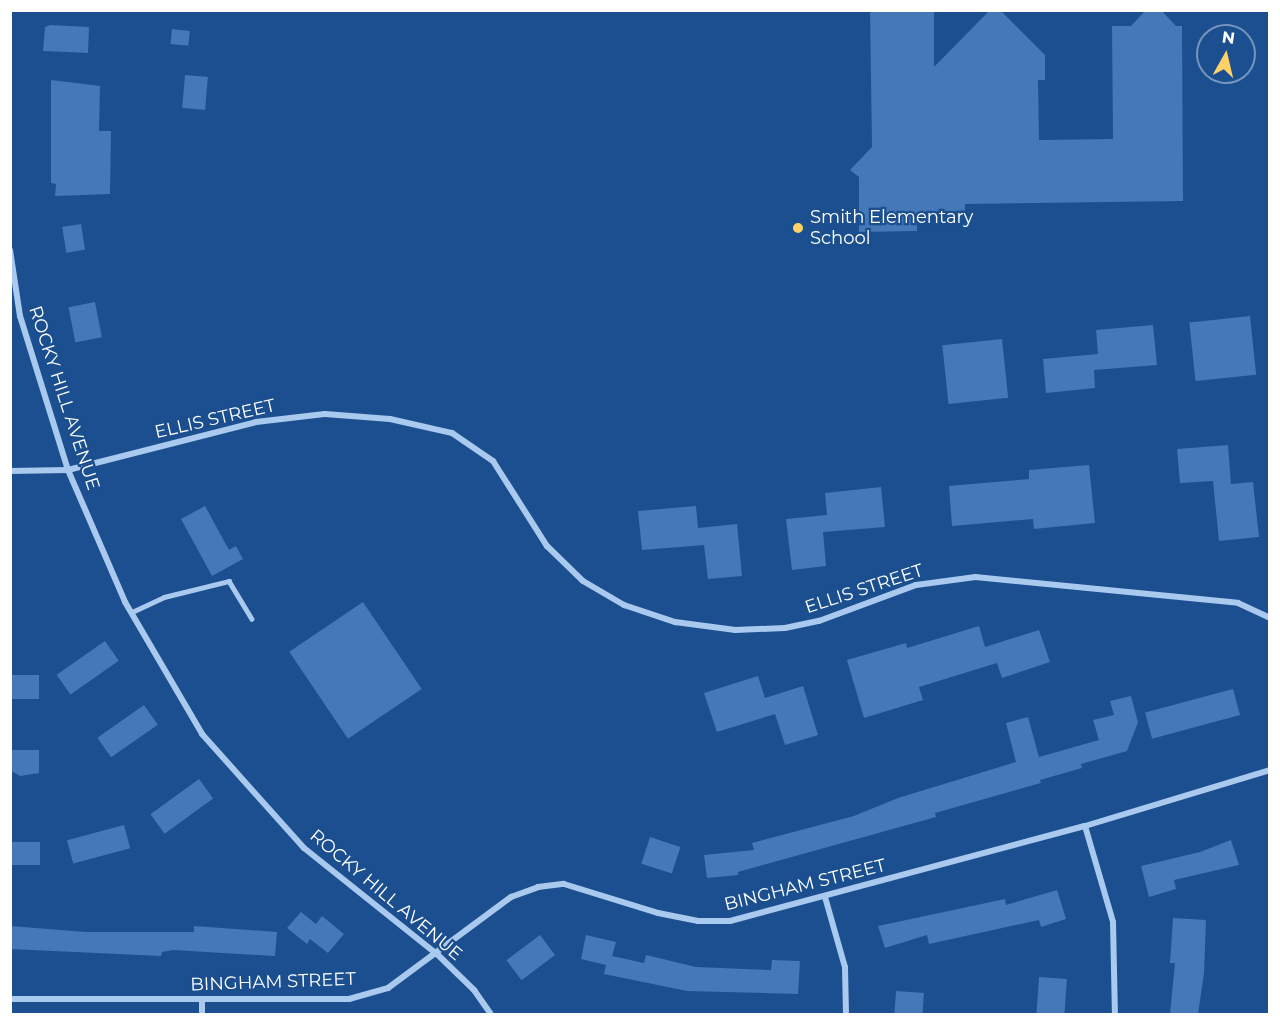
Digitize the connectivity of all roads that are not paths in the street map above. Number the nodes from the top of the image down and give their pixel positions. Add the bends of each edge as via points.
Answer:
1 (10, 250) edge
2 (68, 470) junction
3 (10, 471) edge
4 (132, 612) junction
5 (1269, 618) edge
6 (252, 619) dead end
7 (1269, 770) edge
8 (1085, 826) junction
9 (825, 897) junction
10 (437, 954) junction
11 (10, 999) edge
12 (202, 1000) junction
13 (202, 1014) edge
14 (491, 1014) edge
15 (846, 1014) edge
16 (1115, 1014) edge

1 - 2 street, ROCKY HILL AVENUE via 20,316
2 - 3 street, ELLIS STREET
2 - 4 street, ROCKY HILL AVENUE
2 - 5 street, ELLIS STREET via 256,422 325,414 390,419 452,433 493,461 547,546 583,581 624,605 675,622 735,630 785,628 819,621 916,585 975,577 1238,603
4 - 6 lane via 164,597 229,581
4 - 10 street, ROCKY HILL AVENUE via 202,734 304,848
7 - 8 street, BINGHAM STREET
8 - 9 street, BINGHAM STREET
8 - 16 street via 1113,922
9 - 10 street, BINGHAM STREET via 730,921 698,921 564,884 538,887 511,897
9 - 15 street via 845,967
10 - 12 street, BINGHAM STREET via 388,988 349,999
10 - 14 street, ROCKY HILL AVENUE via 474,990
11 - 12 street, BINGHAM STREET
12 - 13 street

